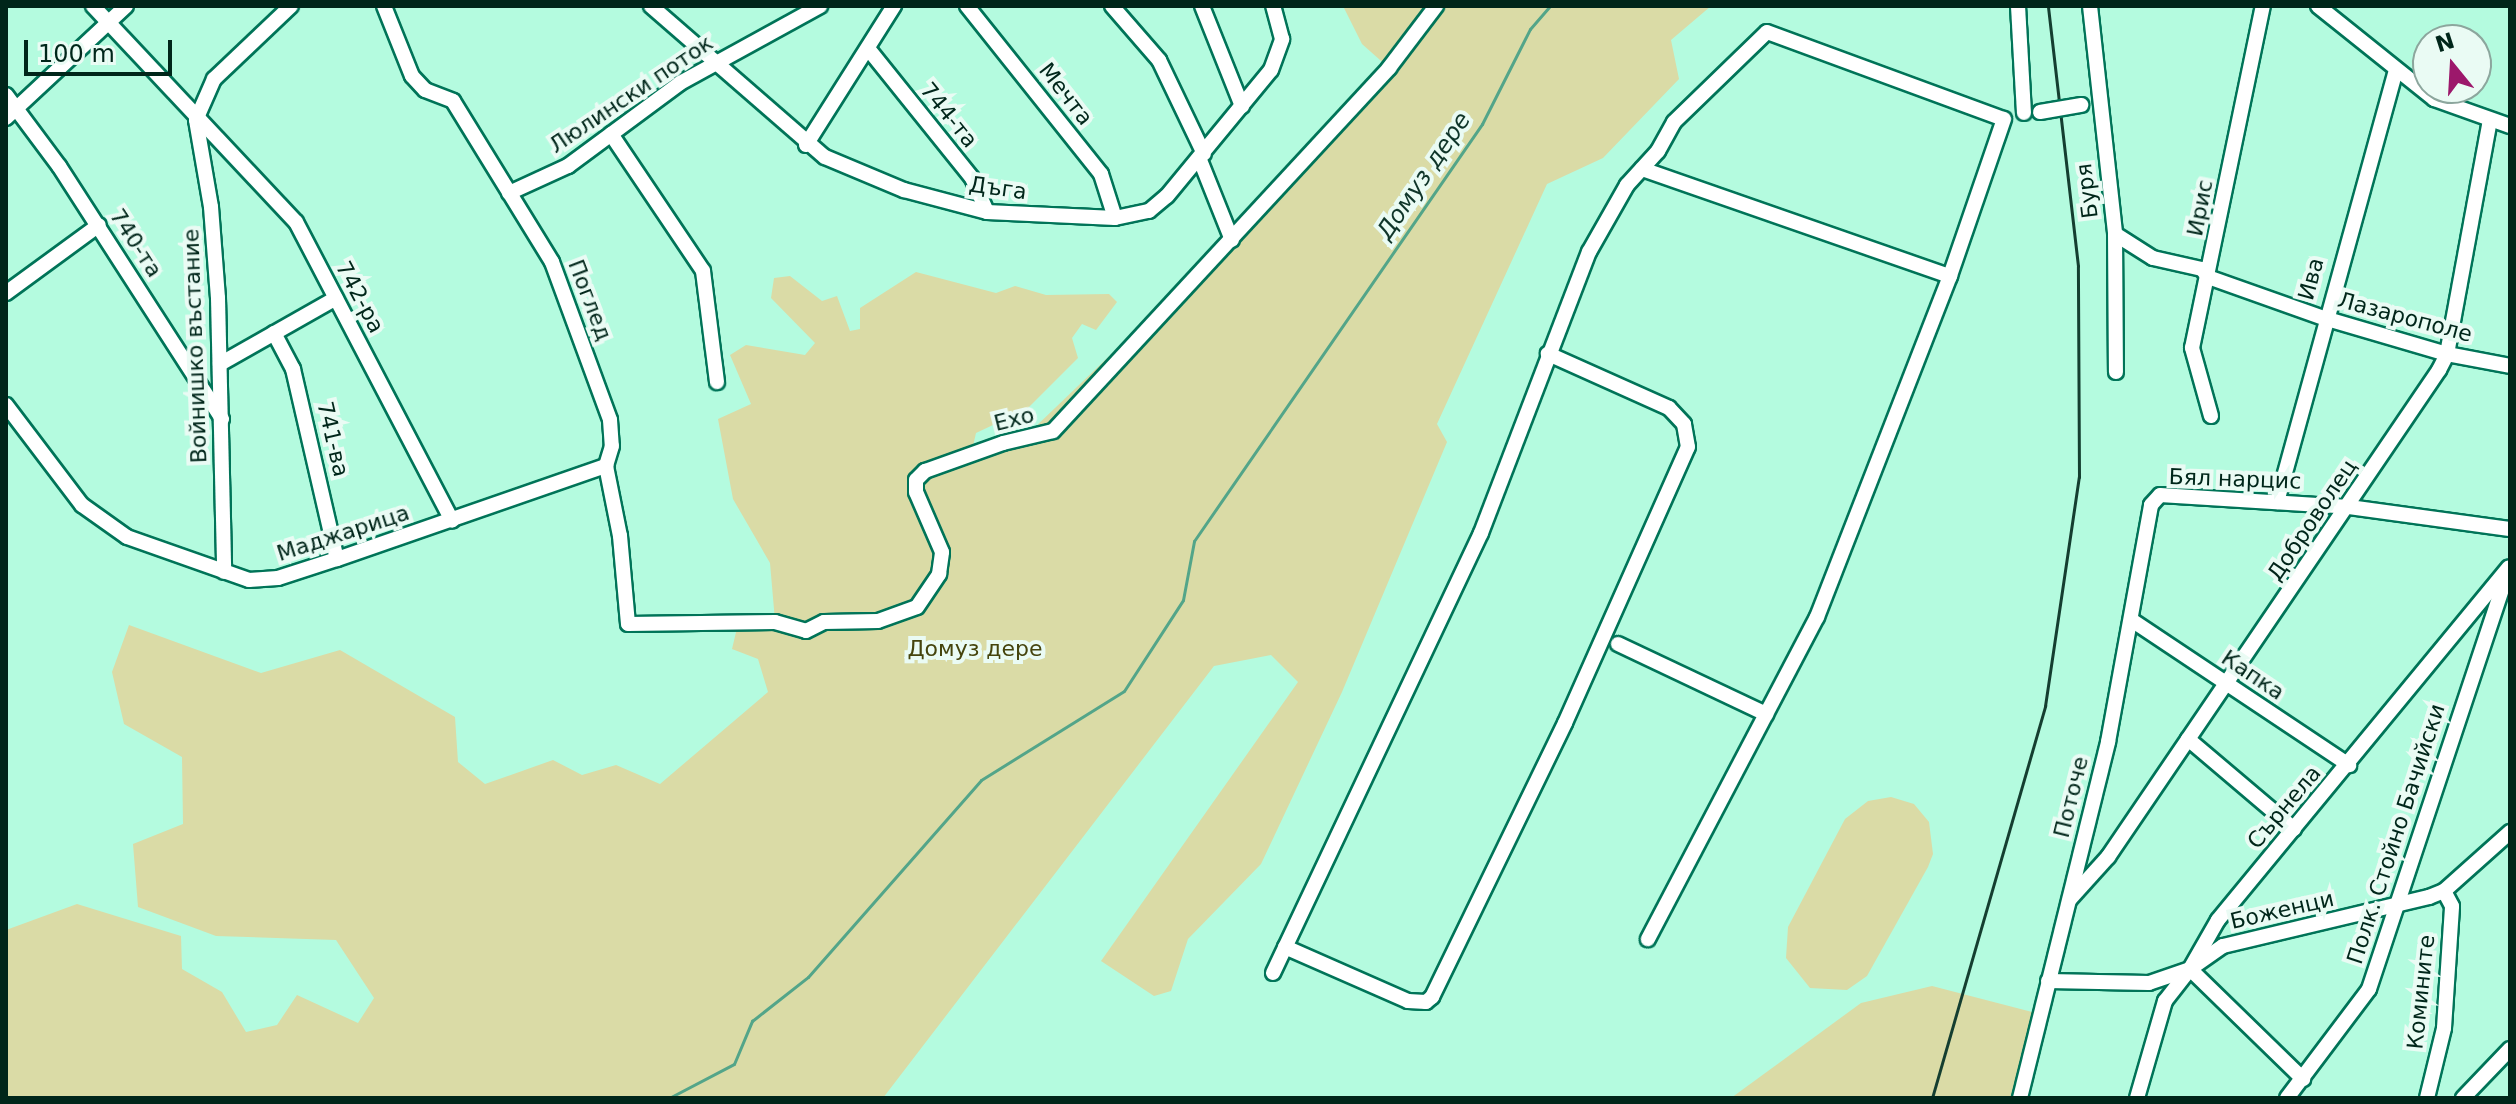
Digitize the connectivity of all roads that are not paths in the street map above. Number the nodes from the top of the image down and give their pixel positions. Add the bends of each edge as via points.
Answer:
1 (93, 6) edge
2 (126, 6) edge
3 (291, 6) edge
4 (384, 6) edge
5 (651, 6) edge
6 (820, 6) edge
7 (894, 6) edge
8 (967, 6) edge
9 (1112, 6) edge
10 (1202, 6) edge
11 (1273, 6) edge
12 (1436, 6) edge
13 (2018, 6) edge
14 (2090, 6) edge
15 (2263, 6) edge
16 (2318, 6) edge
17 (796, 12) edge
18 (110, 22) junction
19 (870, 51) junction
20 (713, 64) junction
21 (2396, 71) junction
22 (6, 95) edge
23 (2099, 99) junction
24 (18, 105) junction
25 (1242, 106) junction
26 (2032, 112) junction
27 (6, 118) edge
28 (2004, 119) junction
29 (196, 120) junction
30 (2490, 120) junction
31 (2510, 126) edge
32 (611, 134) junction
33 (806, 145) junction
34 (1202, 157) junction
35 (1642, 169) junction
36 (509, 193) junction
37 (987, 212) junction
38 (1115, 218) junction
39 (99, 225) junction
40 (2115, 234) junction
41 (1232, 240) junction
42 (1950, 276) junction
43 (2208, 277) junction
44 (6, 293) edge
45 (336, 298) junction
46 (2324, 318) junction
47 (274, 333) junction
48 (1548, 354) junction
49 (2447, 354) junction
50 (220, 364) junction
51 (2510, 366) edge
52 (2116, 372) dead end
53 (717, 382) dead end
54 (6, 405) edge
55 (2211, 416) dead end
56 (222, 420) junction
57 (606, 466) junction
58 (2277, 502) junction
59 (2151, 505) joint
60 (2349, 507) junction
61 (452, 521) junction
62 (2510, 529) edge
63 (337, 559) junction
64 (2510, 566) edge
65 (224, 572) junction
66 (624, 613) joint
67 (2133, 621) junction
68 (1618, 644) dead end
69 (2227, 683) junction
70 (1766, 714) junction
71 (2188, 739) junction
72 (2349, 765) junction
73 (2294, 829) junction
74 (2510, 832) edge
75 (2444, 891) junction
76 (2070, 900) junction
77 (2393, 906) junction
78 (1648, 939) dead end
79 (1285, 947) junction
80 (2190, 969) junction
81 (1273, 973) dead end
82 (2048, 981) junction
83 (2510, 1049) edge
84 (2303, 1079) junction
85 (2020, 1098) edge
86 (2137, 1098) edge
87 (2287, 1098) edge
88 (2427, 1098) edge
89 (2463, 1098) edge

1 - 18 street, 742-ра
2 - 18 street
3 - 29 street via 214,79
4 - 36 street, Поглед via 412,76 425,90 453,101
5 - 20 street, Дъга
6 - 17 street, Люлински поток
7 - 19 street
8 - 38 street, Мечта via 1101,174
9 - 34 street via 1159,60
10 - 25 street
11 - 25 street, Дъга via 1281,29 1280,52
12 - 41 street, Ехо via 1389,68
13 - 26 street
14 - 23 street, Буря
15 - 43 street, Ирис
16 - 21 street
17 - 20 street, Люлински поток
18 - 24 street
18 - 29 street, 742-ра
19 - 33 street
19 - 37 street, 744-та via 972,178
20 - 32 street, Люлински поток
20 - 33 street, Дъга
21 - 30 street via 2434,99
21 - 46 street, Ива
22 - 24 street, 740-та
23 - 26 street, bridge
23 - 40 street, Буря
24 - 27 street
24 - 39 street, 740-та
25 - 34 street, Дъга
26 - 28 street
28 - 35 street via 1767,32 1683,112
28 - 42 street
29 - 45 street, 742-ра via 296,222
29 - 50 street, Войнишко въстание via 211,207
30 - 31 street
30 - 49 street, Доброволец
32 - 36 street, Люлински поток via 568,166
32 - 53 street via 703,271
33 - 37 street, Дъга via 904,190
34 - 38 street, Дъга via 1149,211
34 - 41 street
35 - 42 street
35 - 48 street via 1627,185 1589,252
36 - 57 street, Поглед via 552,262 606,402 612,435
37 - 38 street, Дъга
39 - 44 street
39 - 56 street, 740-та
40 - 43 street, Лазарополе via 2153,258 2202,269
40 - 52 street, Буря
41 - 66 street, Ехо via 1053,431 925,471 916,480 916,492 942,552 939,574 917,607 878,621 824,622 806,631 775,622 628,624
42 - 70 street via 1817,617
43 - 46 street, Лазарополе
43 - 55 street, Ирис via 2192,348
45 - 47 street
45 - 61 street, 742-ра
46 - 49 street, Лазарополе
46 - 58 street, Ива
47 - 50 street
47 - 63 street, 741-ва via 293,369
48 - 79 street via 1481,533
48 - 79 street via 1669,408 1684,424 1688,447 1682,462 1565,723 1432,997 1408,1001
49 - 51 street, Лазарополе
49 - 60 street, Доброволец
50 - 56 street, Войнишко въстание
54 - 65 street, Маджарица via 82,505 127,537
56 - 65 street, Войнишко въстание
57 - 61 street, Маджарица
57 - 66 street, Поглед via 620,536
58 - 59 street, Бял нарцис via 2160,495
58 - 60 street, Бял нарцис
59 - 67 street, Поточе
60 - 62 street, Бял нарцис
60 - 69 street, Доброволец
61 - 63 street, Маджарица
63 - 65 street, Маджарица via 278,578 249,580
64 - 72 street, Сърнела
64 - 77 street, Полк. Стойно Бачийски
67 - 69 street, Капка
67 - 76 street, Поточе
68 - 70 street
69 - 71 street, Доброволец
69 - 72 street, Капка
70 - 78 street
71 - 73 street
71 - 76 street, Доброволец via 2108,857
72 - 73 street, Сърнела
73 - 80 street, Сърнела via 2218,920
74 - 75 street, Боженци
75 - 77 street, Боженци
75 - 88 street, Комините via 2452,906 2444,1028
76 - 82 street, Поточе
77 - 80 street, Боженци via 2223,946
77 - 84 street, Полк. Стойно Бачийски via 2369,989
79 - 81 street
80 - 82 street, Боженци via 2149,983
80 - 84 street
80 - 86 street, Сърнела via 2165,1001
82 - 85 street, Поточе
83 - 89 street
84 - 87 street, Полк. Стойно Бачийски

